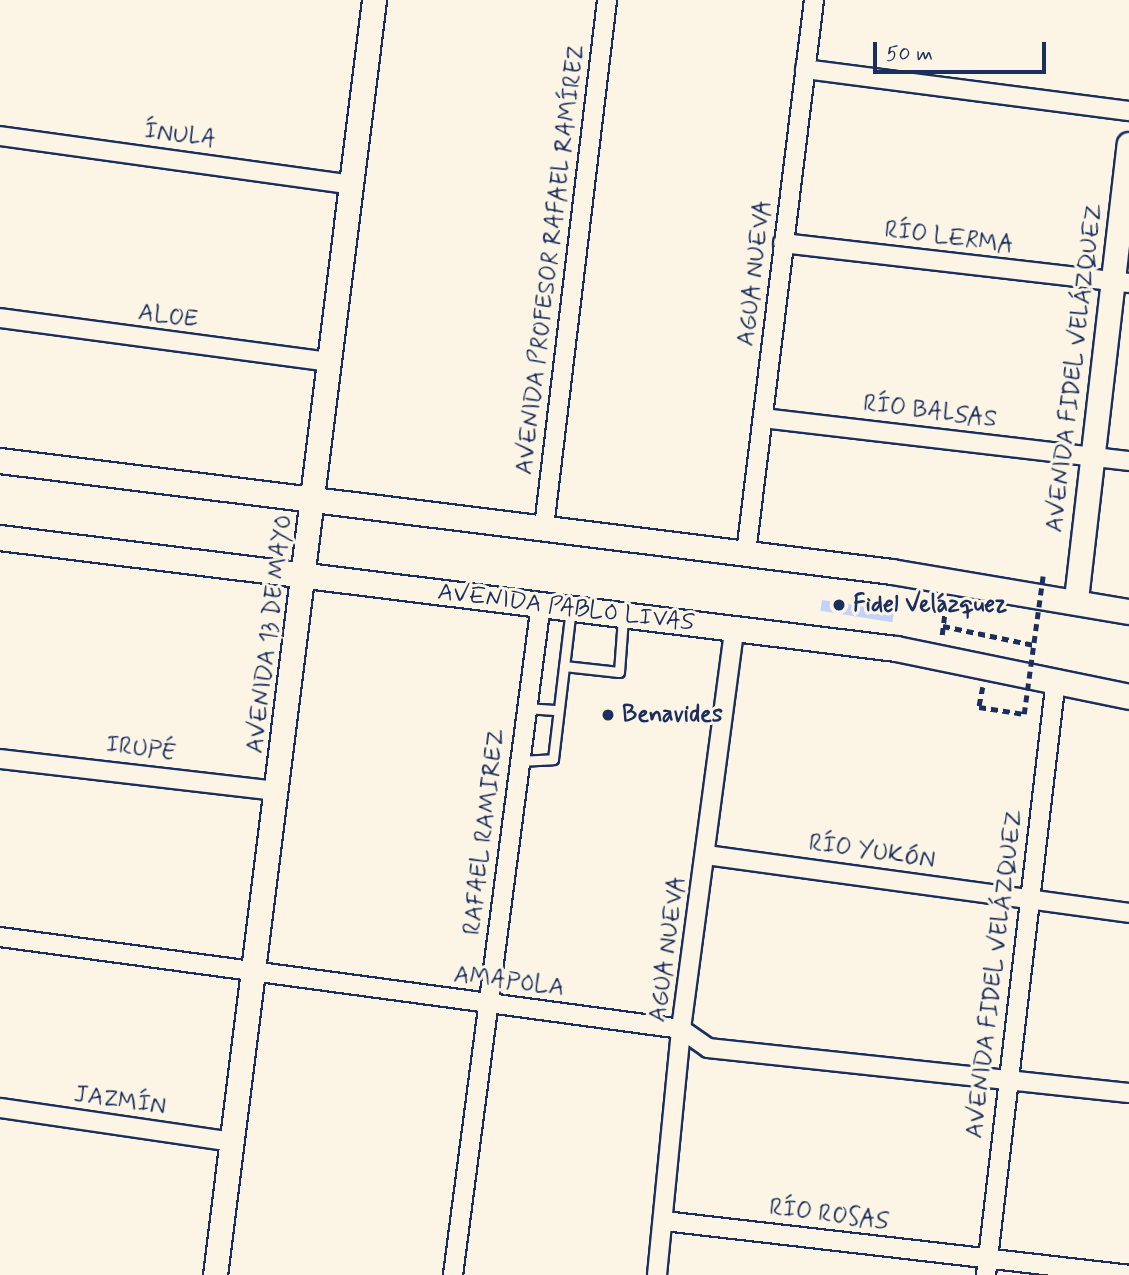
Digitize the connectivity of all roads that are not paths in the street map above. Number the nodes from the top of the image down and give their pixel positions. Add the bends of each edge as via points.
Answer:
1 (373, 0) edge
2 (607, 0) edge
3 (814, 0) edge
4 (805, 69) junction
5 (1129, 111) edge
6 (0, 136) edge
7 (1129, 144) edge
8 (353, 185) junction
9 (783, 243) junction
10 (1119, 282) edge
11 (0, 318) edge
12 (329, 362) junction
13 (763, 418) junction
14 (1090, 455) junction
15 (0, 461) edge
16 (1129, 461) edge
17 (313, 498) junction
18 (544, 527) junction
19 (0, 538) edge
20 (746, 553) junction
21 (306, 575) junction
22 (1076, 599) junction
23 (541, 604) junction
24 (571, 608) junction
25 (1129, 612) edge
26 (623, 615) junction
27 (734, 630) junction
28 (564, 666) junction
29 (1056, 679) junction
30 (1129, 697) edge
31 (526, 708) junction
32 (558, 709) junction
33 (0, 759) edge
34 (519, 761) junction
35 (276, 791) junction
36 (706, 855) junction
37 (1031, 898) junction
38 (1129, 913) edge
39 (0, 937) edge
40 (251, 972) junction
41 (489, 1003) junction
42 (681, 1029) junction
43 (1008, 1077) junction
44 (1129, 1093) edge
45 (0, 1108) edge
46 (233, 1142) junction
47 (664, 1221) junction
48 (987, 1267) edge
49 (215, 1275) edge
50 (453, 1275) edge
51 (657, 1275) edge
52 (1129, 1275) edge

1 - 8 street, AVENIDA 13 DE MAYO
2 - 18 street, AVENIDA PROFESOR RAFAEL RAMÍREZ
3 - 4 street, AGUA NUEVA
4 - 5 street
4 - 9 street, AGUA NUEVA
6 - 8 street, ÍNULA
7 - 10 street, AVENIDA FIDEL VELÁZQUEZ
8 - 12 street, AVENIDA 13 DE MAYO
9 - 10 street, RÍO LERMA
9 - 13 street, AGUA NUEVA
10 - 14 street, AVENIDA FIDEL VELÁZQUEZ
11 - 12 street, ALOE
12 - 17 street, AVENIDA 13 DE MAYO
13 - 14 street, RÍO BALSAS
13 - 20 street, AGUA NUEVA
14 - 16 street, RÍO BALSAS
14 - 22 street, AVENIDA FIDEL VELÁZQUEZ
15 - 17 main road
17 - 18 main road
17 - 21 street, AVENIDA 13 DE MAYO
18 - 20 main road
19 - 21 main road, AVENIDA PABLO LIVAS
20 - 22 main road
21 - 23 main road, AVENIDA PABLO LIVAS
21 - 35 street, AVENIDA 13 DE MAYO
22 - 25 main road
23 - 24 main road, AVENIDA PABLO LIVAS
23 - 31 street, RAFAEL RAMIREZ
24 - 26 main road, AVENIDA PABLO LIVAS
24 - 28 lane
26 - 27 main road, AVENIDA PABLO LIVAS
26 - 28 lane via 619,672
27 - 29 main road, AVENIDA PABLO LIVAS via 896,649
27 - 36 street, AGUA NUEVA
28 - 32 lane
29 - 30 main road, AVENIDA PABLO LIVAS
29 - 37 street, AVENIDA FIDEL VELÁZQUEZ
31 - 32 lane
31 - 34 street, RAFAEL RAMIREZ
32 - 34 lane via 553,759
33 - 35 street, IRUPÉ
34 - 41 street, RAFAEL RAMIREZ
35 - 40 street, AVENIDA 13 DE MAYO
36 - 37 street, RÍO YUKÓN
36 - 42 street, AGUA NUEVA
37 - 38 street, RÍO YUKÓN
37 - 43 street, AVENIDA FIDEL VELÁZQUEZ
39 - 40 street, AMAPOLA
40 - 41 street, AMAPOLA
40 - 46 street, AVENIDA 13 DE MAYO
41 - 42 street, AMAPOLA
41 - 50 street, RAFAEL RAMIREZ
42 - 43 street, AMAPOLA via 708,1048
42 - 47 street, AGUA NUEVA
43 - 44 street, AMAPOLA
43 - 48 street, AVENIDA FIDEL VELÁZQUEZ
45 - 46 street, JAZMÍN
46 - 49 street, AVENIDA 13 DE MAYO
47 - 48 street, RÍO ROSAS
47 - 51 street, AGUA NUEVA
48 - 52 street, RÍO ROSAS

